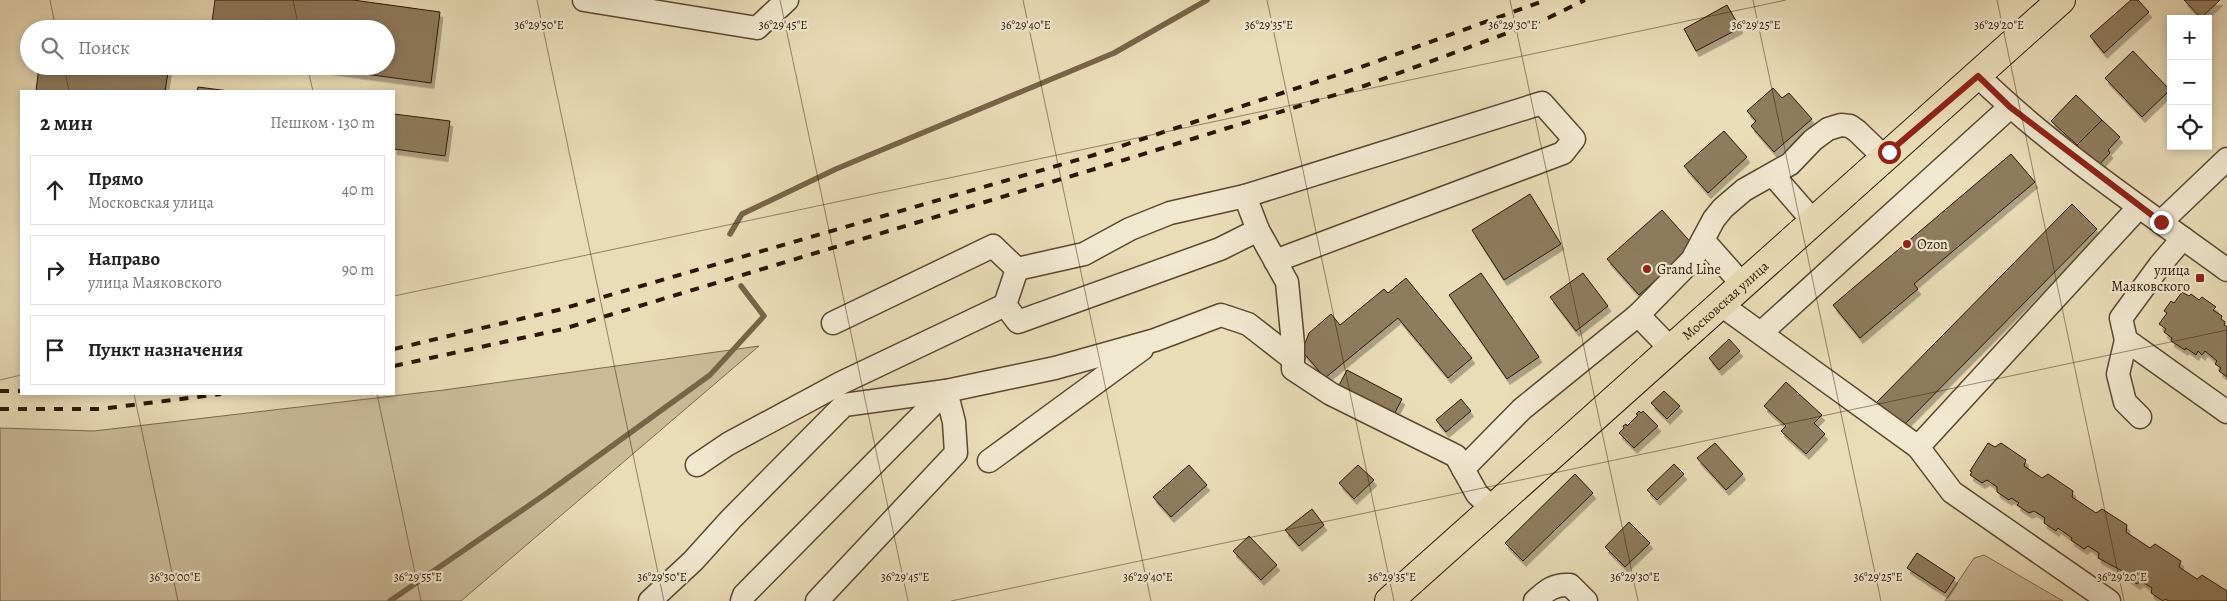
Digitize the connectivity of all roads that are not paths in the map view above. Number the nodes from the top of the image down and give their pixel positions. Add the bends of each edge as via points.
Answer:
1 (584, 0) edge
2 (788, 0) edge
3 (2061, 0) edge
4 (1978, 76) junction
5 (2010, 107) junction
6 (1884, 157) junction
7 (2227, 159) edge
8 (1773, 175) junction
9 (1245, 196) junction
10 (2139, 207) junction
11 (1813, 221) junction
12 (2161, 222) junction
13 (1258, 230) junction
14 (2184, 238) junction
15 (1703, 240) junction
16 (1275, 261) junction
17 (1017, 269) junction
18 (2227, 270) edge
19 (1742, 284) junction
20 (1720, 304) junction
21 (1005, 305) junction
22 (1638, 316) junction
23 (833, 323) dead end
24 (1762, 332) junction
25 (1155, 340) junction
26 (2126, 340) junction
27 (1670, 348) junction
28 (1293, 359) junction
29 (841, 383) junction
30 (946, 392) junction
31 (844, 405) junction
32 (791, 410) junction
33 (2227, 412) edge
34 (2140, 417) dead end
35 (820, 429) junction
36 (1918, 447) junction
37 (989, 461) dead end
38 (697, 466) dead end
39 (1463, 469) junction
40 (1492, 508) junction
41 (650, 601) edge
42 (742, 601) edge
43 (817, 601) edge
44 (1389, 601) edge
45 (1535, 601) edge
46 (1586, 601) edge
47 (2109, 601) edge

1 - 2 street via 757,28
3 - 4 main road, Московская улица
4 - 5 street
4 - 6 main road, Московская улица
5 - 10 street
5 - 24 street
6 - 8 street via 1857,131 1841,125 1820,135 1790,164
6 - 11 main road, Московская улица
7 - 12 street
8 - 11 street
8 - 15 street via 1744,190 1723,208
9 - 13 street
9 - 16 street via 1542,103 1574,139 1563,153
9 - 17 street via 1170,213 1084,254
10 - 12 street
10 - 36 street
11 - 19 main road, Московская улица
12 - 14 street
13 - 16 street
13 - 21 street via 1220,249 1018,322
14 - 18 street
14 - 26 street via 2121,318
15 - 19 street
15 - 22 street via 1692,260
16 - 28 street via 1287,282
17 - 21 street
17 - 23 street via 993,246
19 - 20 main road, Московская улица
20 - 24 street
20 - 27 main road, Московская улица
21 - 29 street
22 - 27 street
22 - 39 street via 1522,409
24 - 36 street
25 - 28 street via 1221,315 1248,324
25 - 30 street via 1055,368
25 - 37 street
26 - 33 street
26 - 34 street via 2118,374 2125,402
27 - 40 main road, Московская улица
28 - 39 street via 1293,369 1308,380 1456,456
29 - 31 street
29 - 32 street
30 - 31 street
30 - 42 street via 744,595
30 - 43 street via 954,422 956,453
31 - 35 street
32 - 35 street
32 - 38 street via 728,444
35 - 41 street
36 - 47 street via 1952,492
39 - 40 street via 1477,494
40 - 44 main road, Московская улица
45 - 46 street via 1549,588 1570,585

